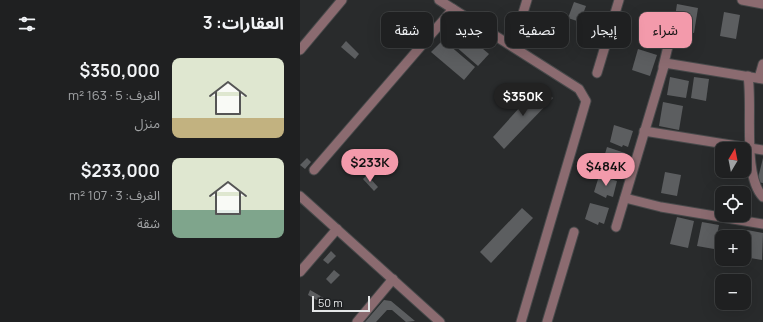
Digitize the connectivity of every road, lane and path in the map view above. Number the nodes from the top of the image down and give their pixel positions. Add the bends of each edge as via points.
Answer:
1 (342, 0) edge
2 (439, 0) edge
3 (527, 0) edge
4 (620, 0) edge
5 (742, 0) edge
6 (763, 4) edge
7 (453, 9) junction
8 (523, 12) edge
9 (668, 48) edge
10 (300, 50) edge
11 (763, 64) edge
12 (663, 67) junction
13 (597, 73) dead end
14 (748, 76) junction
15 (761, 78) edge
16 (644, 131) junction
17 (715, 142) edge
18 (750, 142) edge
19 (751, 148) edge
20 (763, 150) edge
21 (751, 155) edge
22 (314, 170) dead end
23 (300, 196) edge
24 (763, 197) edge
25 (625, 198) junction
26 (763, 224) edge
27 (616, 227) dead end
28 (337, 229) junction
29 (574, 232) dead end
30 (300, 272) edge
31 (393, 279) junction
32 (357, 322) edge
33 (440, 322) edge
34 (521, 322) edge
35 (548, 322) edge

1 - 10 street
2 - 7 street
3 - 8 street
4 - 13 street
5 - 6 street
7 - 22 street
7 - 34 street via 579,89 586,101
9 - 12 street
11 - 15 street
12 - 14 street via 665,63 671,63
12 - 16 street
14 - 15 street
14 - 18 street via 751,94
16 - 17 street
16 - 25 street
19 - 20 street
21 - 24 street via 755,185
23 - 28 street
25 - 26 street
25 - 27 street
28 - 30 street
28 - 31 street
29 - 35 street
31 - 32 street
31 - 33 street

